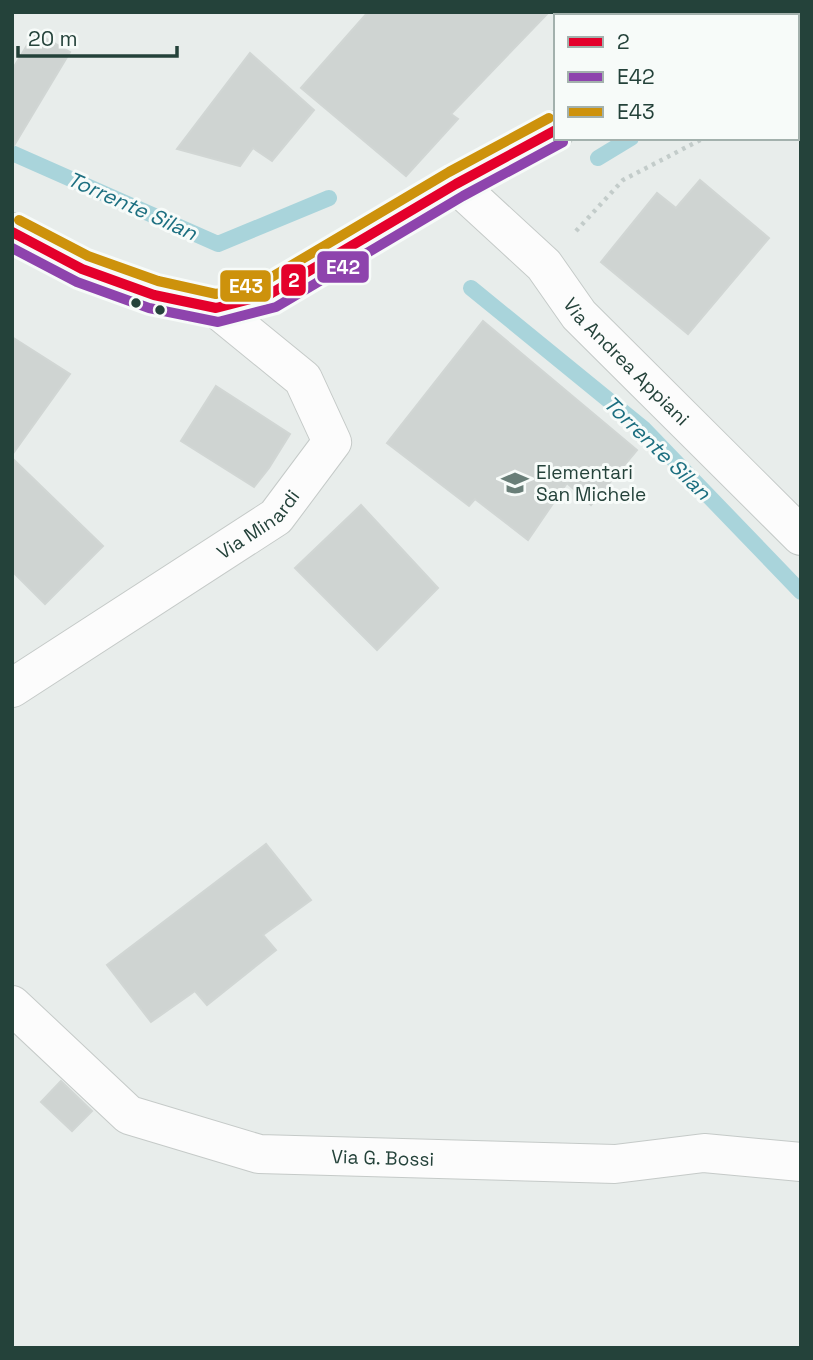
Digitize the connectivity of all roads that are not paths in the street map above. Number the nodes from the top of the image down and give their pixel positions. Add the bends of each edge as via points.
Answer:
1 (554, 132) edge
2 (456, 184) junction
3 (12, 232) edge
4 (216, 308) junction
5 (801, 536) edge
6 (12, 688) edge
7 (12, 1005) edge
8 (801, 1162) edge

1 - 2 street
2 - 4 street via 270,294
2 - 5 street, Via Andrea Appiani via 544,265 579,315
3 - 4 street via 82,269 154,295
4 - 6 street, Via Minardi via 303,379 332,442 276,517
7 - 8 street, Via G. Bossi via 129,1115 259,1154 615,1164 704,1153

